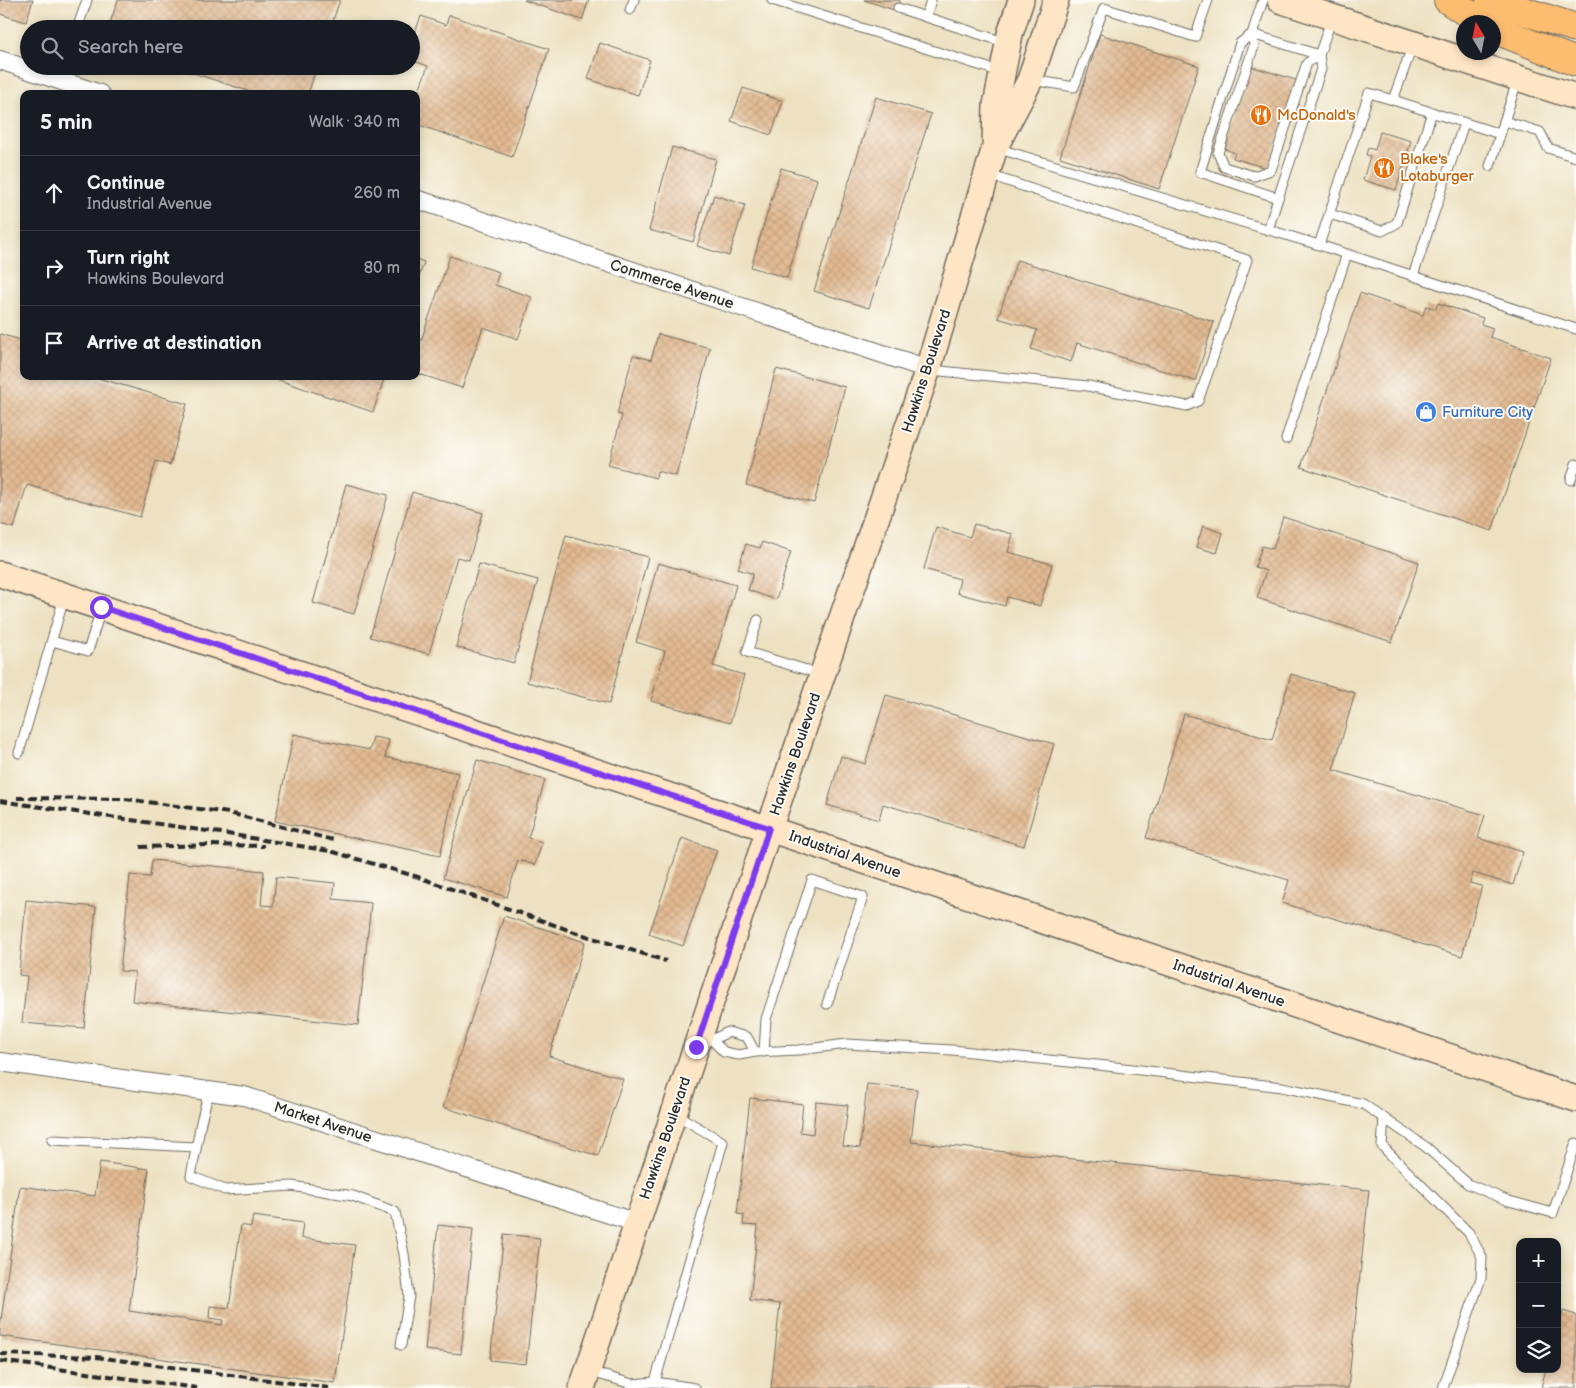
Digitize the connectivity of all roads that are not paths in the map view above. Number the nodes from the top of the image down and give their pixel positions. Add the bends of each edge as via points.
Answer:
1 (87, 0) edge
2 (634, 0) edge
3 (931, 0) edge
4 (1021, 0) edge
5 (1208, 0) edge
6 (1263, 0) edge
7 (1280, 0) edge
8 (1448, 0) edge
9 (1490, 0) edge
10 (776, 1) edge
11 (1059, 5) edge
12 (898, 8) dead end
13 (630, 10) dead end
14 (1471, 15) edge
15 (926, 17) junction
16 (1332, 17) junction
17 (80, 20) edge
18 (1576, 28) edge
19 (1501, 32) edge
20 (1252, 34) junction
21 (1008, 43) junction
22 (1413, 44) junction
23 (1319, 55) junction
24 (0, 60) edge
25 (1576, 62) edge
26 (20, 64) edge
27 (1002, 72) junction
28 (65, 75) edge
29 (1518, 78) junction
30 (1030, 80) junction
31 (93, 90) edge
32 (1576, 97) edge
33 (1393, 100) junction
34 (1432, 112) junction
35 (1504, 121) junction
36 (1464, 123) junction
37 (1500, 134) junction
38 (995, 148) junction
39 (1576, 158) edge
40 (1490, 166) dead end
41 (987, 174) junction
42 (1278, 198) junction
43 (420, 200) edge
44 (1330, 214) junction
45 (1268, 230) junction
46 (1319, 245) junction
47 (1346, 254) junction
48 (1413, 276) junction
49 (1576, 329) edge
50 (928, 369) junction
51 (1286, 439) dead end
52 (1576, 464) edge
53 (1571, 480) dead end
54 (0, 574) edge
55 (65, 596) junction
56 (101, 607) junction
57 (758, 620) dead end
58 (52, 641) junction
59 (822, 675) junction
60 (19, 752) dead end
61 (769, 828) junction
62 (827, 1004) dead end
63 (706, 1038) junction
64 (759, 1052) junction
65 (0, 1062) edge
66 (209, 1092) junction
67 (1576, 1100) edge
68 (674, 1113) junction
69 (1384, 1118) junction
70 (52, 1140) dead end
71 (1576, 1143) edge
72 (196, 1147) junction
73 (637, 1223) junction
74 (401, 1344) dead end
75 (585, 1379) edge
76 (655, 1382) junction
77 (695, 1388) edge
78 (1443, 1388) edge

1 - 17 lane
2 - 13 lane
3 - 15 lane
4 - 21 main road, Hawkins Boulevard
5 - 30 lane via 1195,37 1104,8 1074,87
6 - 20 lane
7 - 16 main road
8 - 14 highway
9 - 18 highway
10 - 27 lane
11 - 30 main road, Hawkins Boulevard
12 - 15 lane
15 - 21 lane
16 - 22 main road
16 - 23 lane
19 - 25 highway
20 - 23 lane
20 - 23 lane via 1254,46 1218,153 1224,166 1254,176 1272,170 1307,63
20 - 42 lane via 1240,43 1200,172
21 - 27 main road, Hawkins Boulevard
22 - 29 main road
22 - 33 lane
23 - 42 lane via 1321,69
24 - 26 street
27 - 38 main road, Hawkins Boulevard via 996,105
28 - 31 street
29 - 32 main road
29 - 35 lane
30 - 38 main road, Hawkins Boulevard
33 - 34 lane
33 - 44 lane via 1369,93
34 - 36 lane
34 - 44 lane via 1397,223 1382,230
35 - 37 lane
35 - 39 lane via 1540,132 1548,148
36 - 37 lane
36 - 48 lane
37 - 40 lane
38 - 41 main road, Hawkins Boulevard
38 - 45 lane
41 - 50 main road, Hawkins Boulevard
41 - 50 lane via 1247,260 1198,401 1187,406 1088,386
42 - 45 lane
43 - 50 street, Commerce Avenue
44 - 46 lane
45 - 46 lane
46 - 47 lane
47 - 48 lane
47 - 51 lane
48 - 49 lane
50 - 59 main road, Hawkins Boulevard
52 - 53 lane
54 - 55 main road, Industrial Avenue
55 - 56 main road, Industrial Avenue
55 - 58 lane
56 - 58 lane via 88,651
56 - 61 main road, Industrial Avenue
57 - 59 lane via 747,652
58 - 60 lane
59 - 61 main road, Hawkins Boulevard
61 - 63 main road, Hawkins Boulevard
61 - 67 main road, Industrial Avenue
62 - 64 lane via 863,897 812,880 766,1019
63 - 64 lane via 724,1052 739,1055
63 - 64 lane via 728,1032 747,1037
63 - 68 main road, Hawkins Boulevard
64 - 69 lane via 847,1044 952,1050 1107,1066 1282,1087 1363,1104
65 - 66 street, Market Avenue
66 - 72 lane
66 - 73 street, Market Avenue via 244,1096
68 - 73 main road, Hawkins Boulevard
68 - 76 lane via 722,1142
69 - 71 lane via 1426,1147 1468,1184 1553,1214
69 - 78 lane via 1382,1146 1470,1233 1482,1257 1481,1278
70 - 72 lane
72 - 74 lane via 192,1176 225,1190 292,1186 353,1196 394,1212 409,1296
73 - 75 main road, Hawkins Boulevard
75 - 76 lane via 632,1384
76 - 77 lane

